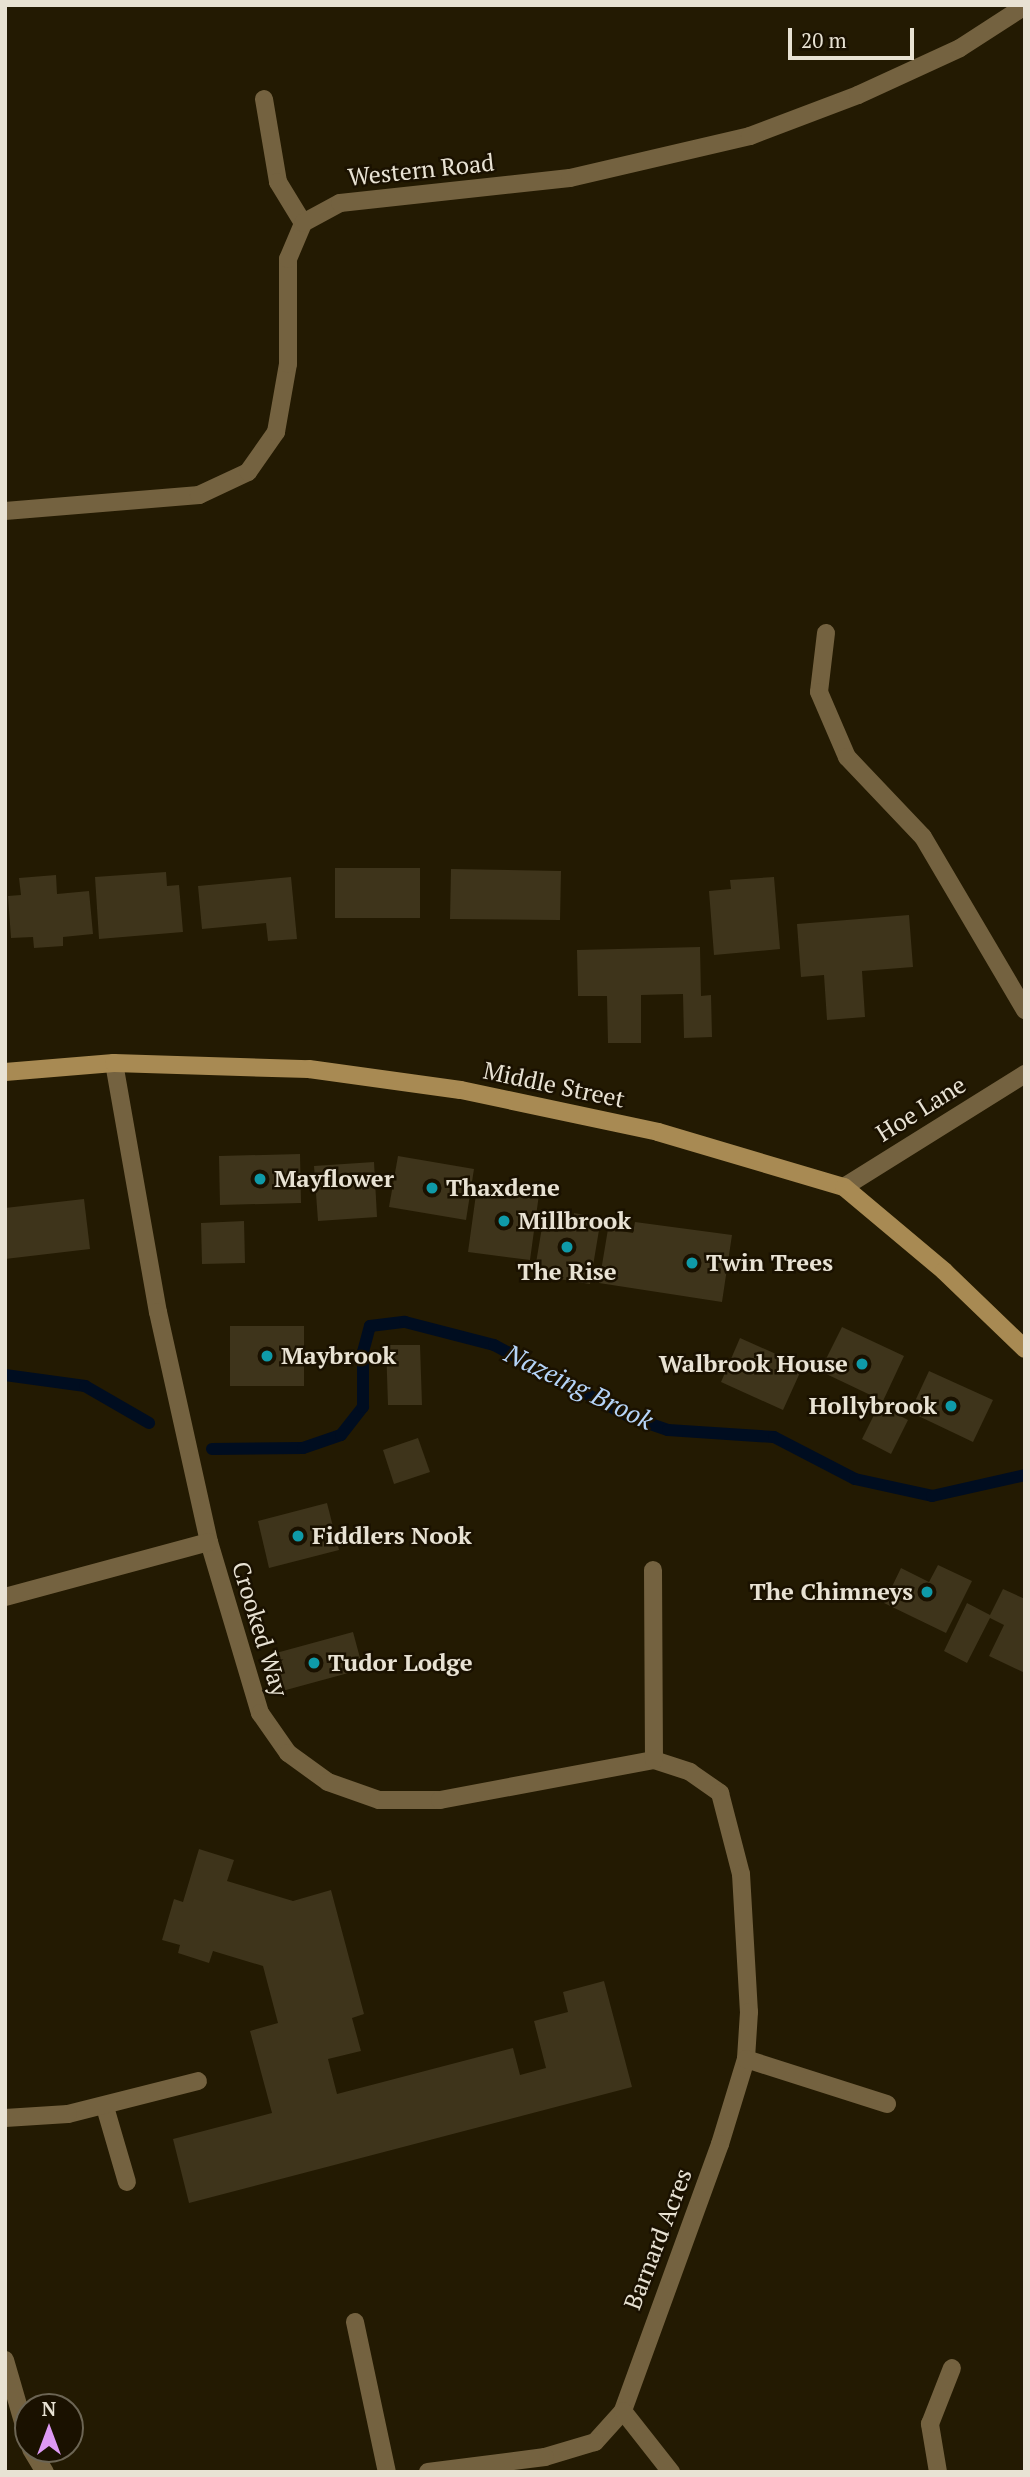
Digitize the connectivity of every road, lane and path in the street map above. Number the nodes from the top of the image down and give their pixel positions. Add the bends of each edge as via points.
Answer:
1 (1025, 6) edge
2 (264, 99) dead end
3 (303, 223) junction
4 (5, 511) edge
5 (826, 633) dead end
6 (1025, 1010) edge
7 (114, 1063) junction
8 (5, 1072) edge
9 (1025, 1074) edge
10 (844, 1187) junction
11 (1025, 1349) edge
12 (208, 1542) junction
13 (653, 1570) dead end
14 (5, 1597) edge
15 (654, 1760) junction
16 (741, 1874) joint
17 (746, 2059) junction
18 (198, 2081) dead end
19 (887, 2104) dead end
20 (105, 2107) junction
21 (5, 2119) edge
22 (127, 2182) dead end
23 (355, 2322) dead end
24 (5, 2360) edge
25 (952, 2368) dead end
26 (14, 2393) edge
27 (623, 2411) junction
28 (387, 2472) edge
29 (428, 2472) edge
30 (671, 2472) edge
31 (938, 2472) edge

1 - 3 street, Western Road via 960,48 750,136 570,178 340,203
2 - 3 street via 278,182
3 - 4 street via 288,259 288,364 276,432 248,472 199,495
5 - 6 street via 819,692 847,757 923,837
7 - 8 street, Middle Street
7 - 10 street, Middle Street via 309,1069 461,1090 657,1132
7 - 12 street, Crooked Way via 158,1312
9 - 10 street, Hoe Lane
10 - 11 street, Middle Street via 944,1271
12 - 14 street
12 - 15 street, Crooked Way via 260,1713 288,1753 328,1782 379,1800 440,1800
13 - 15 street
15 - 16 street, Crooked Way via 690,1772 720,1793
16 - 17 street, Barnard Acres via 750,2011
17 - 19 street
17 - 27 street, Barnard Acres
18 - 20 street
20 - 21 street
20 - 22 street
23 - 28 street
24 - 26 street
25 - 31 street via 930,2424
27 - 29 street, Barnard Acres via 595,2442 545,2457
27 - 30 street

